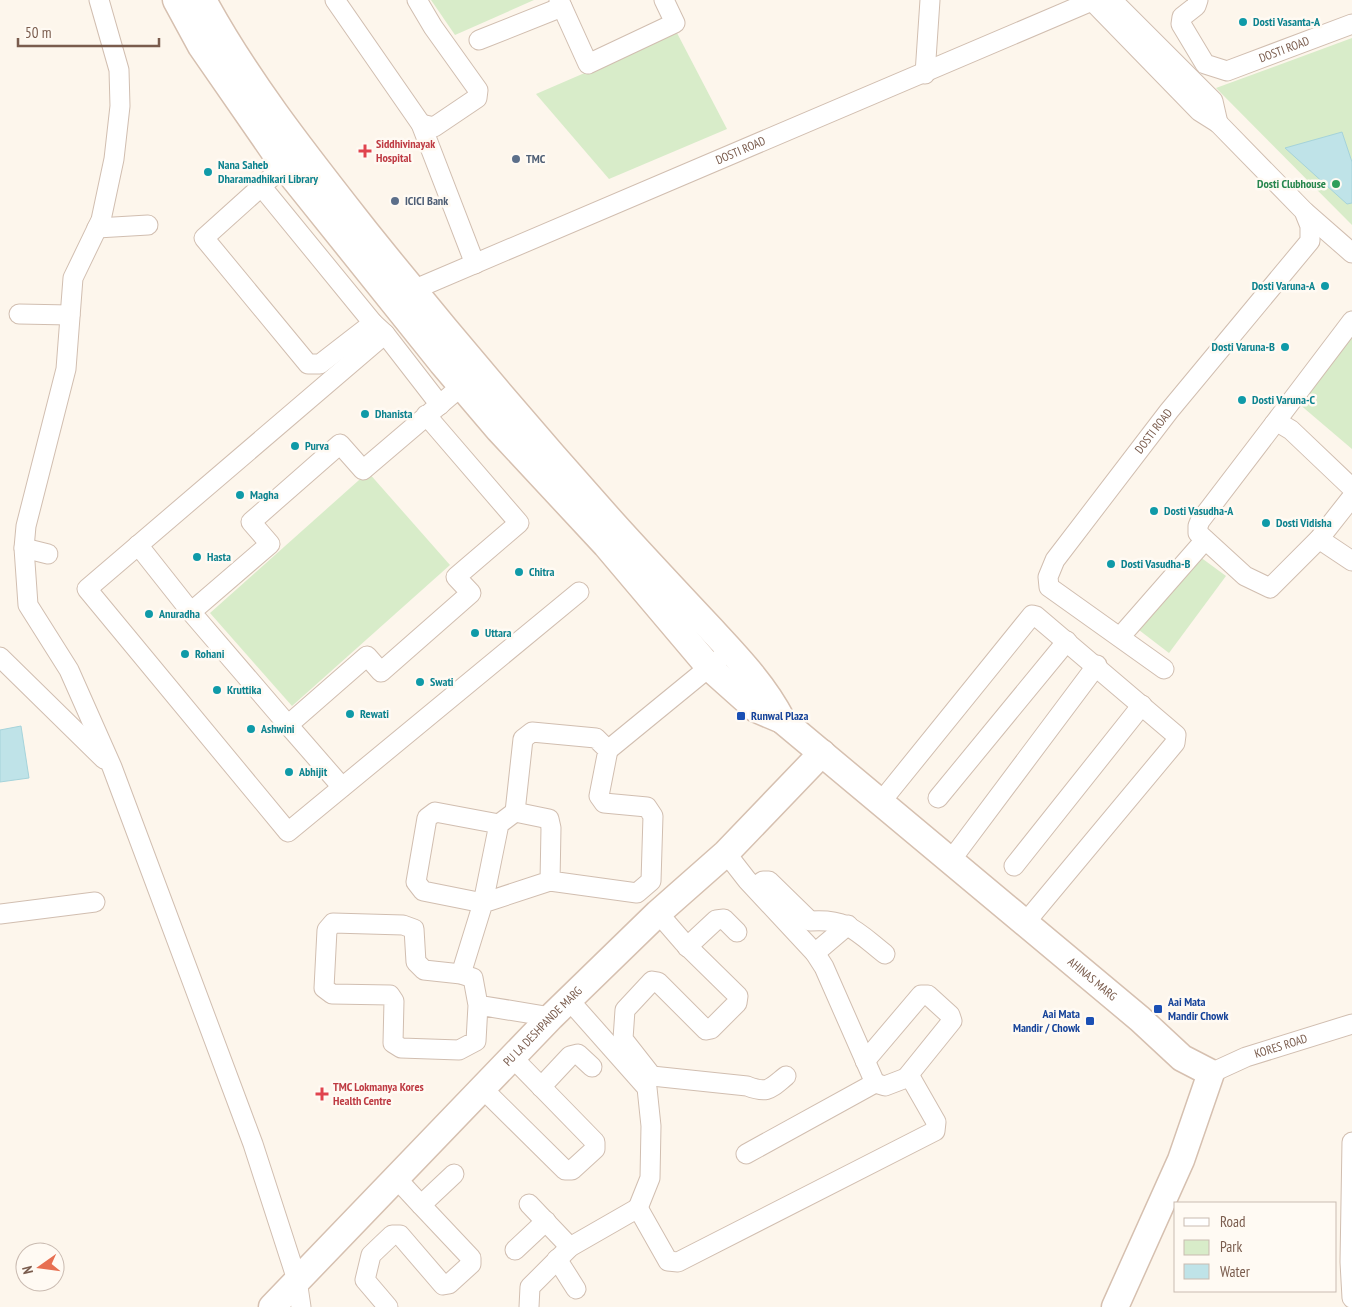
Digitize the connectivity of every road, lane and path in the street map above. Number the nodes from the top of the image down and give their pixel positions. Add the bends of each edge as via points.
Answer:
1 (99, 0) edge
2 (176, 0) edge
3 (203, 0) edge
4 (335, 0) edge
5 (417, 0) edge
6 (664, 0) edge
7 (930, 0) edge
8 (1112, 0) edge
9 (1198, 0) edge
10 (560, 3) edge
11 (1074, 4) edge
12 (1352, 24) edge
13 (479, 40) dead end
14 (925, 74) junction
15 (1218, 123) junction
16 (421, 124) junction
17 (284, 166) junction
18 (261, 186) junction
19 (1304, 211) junction
20 (148, 225) dead end
21 (97, 228) junction
22 (1352, 253) edge
23 (475, 264) junction
24 (404, 298) junction
25 (19, 314) dead end
26 (70, 315) junction
27 (1352, 321) edge
28 (379, 328) junction
29 (470, 378) junction
30 (433, 410) junction
31 (1274, 424) junction
32 (1352, 488) edge
33 (1352, 497) edge
34 (613, 538) junction
35 (1319, 538) junction
36 (1205, 540) junction
37 (138, 545) junction
38 (24, 548) junction
39 (48, 554) dead end
40 (1352, 561) edge
41 (579, 592) dead end
42 (191, 612) junction
43 (1120, 637) junction
44 (1067, 641) junction
45 (730, 649) junction
46 (0, 657) edge
47 (1097, 665) junction
48 (710, 668) junction
49 (1164, 669) dead end
50 (1142, 705) junction
51 (782, 720) junction
52 (288, 725) junction
53 (608, 750) junction
54 (822, 754) junction
55 (112, 767) junction
56 (342, 787) junction
57 (938, 798) dead end
58 (880, 803) junction
59 (515, 812) junction
60 (499, 824) junction
61 (726, 853) junction
62 (951, 860) junction
63 (1014, 866) dead end
64 (550, 882) junction
65 (755, 887) junction
66 (637, 893) junction
67 (95, 902) dead end
68 (483, 903) junction
69 (1, 910) edge
70 (656, 915) junction
71 (1024, 923) junction
72 (848, 925) junction
73 (737, 932) dead end
74 (688, 947) junction
75 (815, 953) junction
76 (885, 954) dead end
77 (462, 974) junction
78 (478, 1004) junction
79 (560, 1008) junction
80 (1352, 1024) edge
81 (512, 1057) junction
82 (865, 1061) junction
83 (592, 1068) dead end
84 (1211, 1073) junction
85 (786, 1076) dead end
86 (906, 1078) junction
87 (875, 1083) junction
88 (541, 1087) junction
89 (482, 1088) junction
90 (1352, 1142) edge
91 (746, 1154) dead end
92 (454, 1174) dead end
93 (396, 1178) junction
94 (529, 1204) dead end
95 (421, 1205) junction
96 (638, 1208) junction
97 (546, 1221) junction
98 (515, 1250) dead end
99 (564, 1253) junction
100 (1351, 1262) edge
101 (297, 1280) junction
102 (576, 1289) dead end
103 (1352, 1298) edge
104 (272, 1307) edge
105 (301, 1307) edge
106 (388, 1307) edge
107 (528, 1307) edge
108 (1115, 1307) edge

1 - 21 street via 119,70 120,106 114,159
2 - 17 street via 201,46
3 - 24 street via 221,34
4 - 16 street
5 - 16 street via 478,90 477,98 434,127
6 - 10 street via 676,23 588,64
7 - 14 street
8 - 15 street, DOSTI ROAD via 1213,101
9 - 12 street, DOSTI ROAD via 1182,18 1181,24 1205,64 1227,71
10 - 13 street
11 - 14 street, DOSTI ROAD
11 - 15 street, DOSTI ROAD via 1199,111
14 - 23 street, DOSTI ROAD
15 - 19 street, DOSTI ROAD
16 - 23 street
17 - 18 street
17 - 24 street
18 - 28 street
18 - 28 street via 204,238 308,364 320,364
19 - 22 street, DOSTI ROAD
19 - 43 street, DOSTI ROAD via 1310,226 1310,241 1169,411 1050,569 1049,587
20 - 21 street
21 - 26 street via 74,278
23 - 24 street, DOSTI ROAD
24 - 29 street
25 - 26 street
26 - 38 street via 66,369 26,526
27 - 31 street
28 - 30 street
28 - 37 street
29 - 30 street
29 - 34 street
30 - 42 street via 363,470 340,444 251,522 270,544
30 - 52 street via 519,523 456,577 471,594 381,672 367,656
31 - 32 street via 1291,430
31 - 36 street via 1198,526 1198,533
33 - 35 street
34 - 45 street
34 - 48 street
35 - 36 street via 1270,588 1245,576
35 - 40 street
36 - 43 street
37 - 42 street
37 - 56 street via 87,589 288,832
38 - 39 street
38 - 55 street via 28,605 69,670
41 - 56 street
42 - 52 street
43 - 49 street, DOSTI ROAD
44 - 47 street
44 - 57 street
44 - 58 street via 1032,615
45 - 48 street
45 - 51 street via 769,696
46 - 55 street
47 - 50 street
47 - 62 street
48 - 51 street via 756,709
48 - 53 street
50 - 63 street
50 - 71 street via 1176,735 1175,743
51 - 54 street, AHINAS MARG
52 - 56 street
53 - 59 street via 596,738 532,732 524,739
53 - 66 street via 599,796 604,803 647,807 653,816 650,881
54 - 58 street, AHINAS MARG
54 - 61 street, PU LA DESHPANDE MARG
55 - 101 street via 247,1128
58 - 62 street, AHINAS MARG
59 - 60 street
59 - 64 street via 548,819 551,828
60 - 68 street
60 - 68 street via 435,812 427,818 416,882 423,891
61 - 65 street
61 - 70 street, PU LA DESHPANDE MARG
62 - 71 street, AHINAS MARG
64 - 66 street
64 - 68 street
65 - 72 street via 769,881 810,921 828,920
65 - 75 street
66 - 70 street
67 - 69 street
68 - 77 street
70 - 74 street
70 - 79 street, PU LA DESHPANDE MARG
71 - 84 street, AHINAS MARG via 1182,1058
72 - 75 street
72 - 76 street
73 - 74 street via 724,919 716,920
74 - 85 street via 738,996 737,1003 711,1030 706,1030 658,982 652,981 624,1010 622,1039 652,1076 747,1086 760,1091 768,1090
75 - 82 street
77 - 78 street via 473,978
77 - 78 street via 424,970 416,962 414,929 403,925 333,923 327,930 324,988 332,994 390,995 394,1001 392,1043 401,1048 459,1050 476,1041
78 - 79 street
79 - 81 street, PU LA DESHPANDE MARG
79 - 96 street via 647,1088 650,1178
80 - 84 street, KORES ROAD via 1246,1057
81 - 88 street
81 - 89 street, PU LA DESHPANDE MARG
82 - 86 street via 921,995 928,995 950,1015 952,1021
82 - 87 street
83 - 88 street via 578,1054 570,1056
84 - 108 street via 1180,1160
86 - 87 street via 885,1086
86 - 96 street via 912,1080 936,1122 935,1131 678,1262 668,1261
87 - 91 street
88 - 89 street via 595,1142 595,1149 572,1170 565,1170
89 - 93 street, PU LA DESHPANDE MARG
90 - 100 street
92 - 95 street
93 - 95 street
93 - 101 street, PU LA DESHPANDE MARG
94 - 97 street
95 - 106 street via 471,1258 471,1264 449,1284 443,1285 400,1235 392,1235 371,1256 365,1280
96 - 99 street
97 - 98 street
97 - 99 street
99 - 102 street
99 - 107 street via 530,1287
100 - 103 street
101 - 104 street, PU LA DESHPANDE MARG
101 - 105 street

